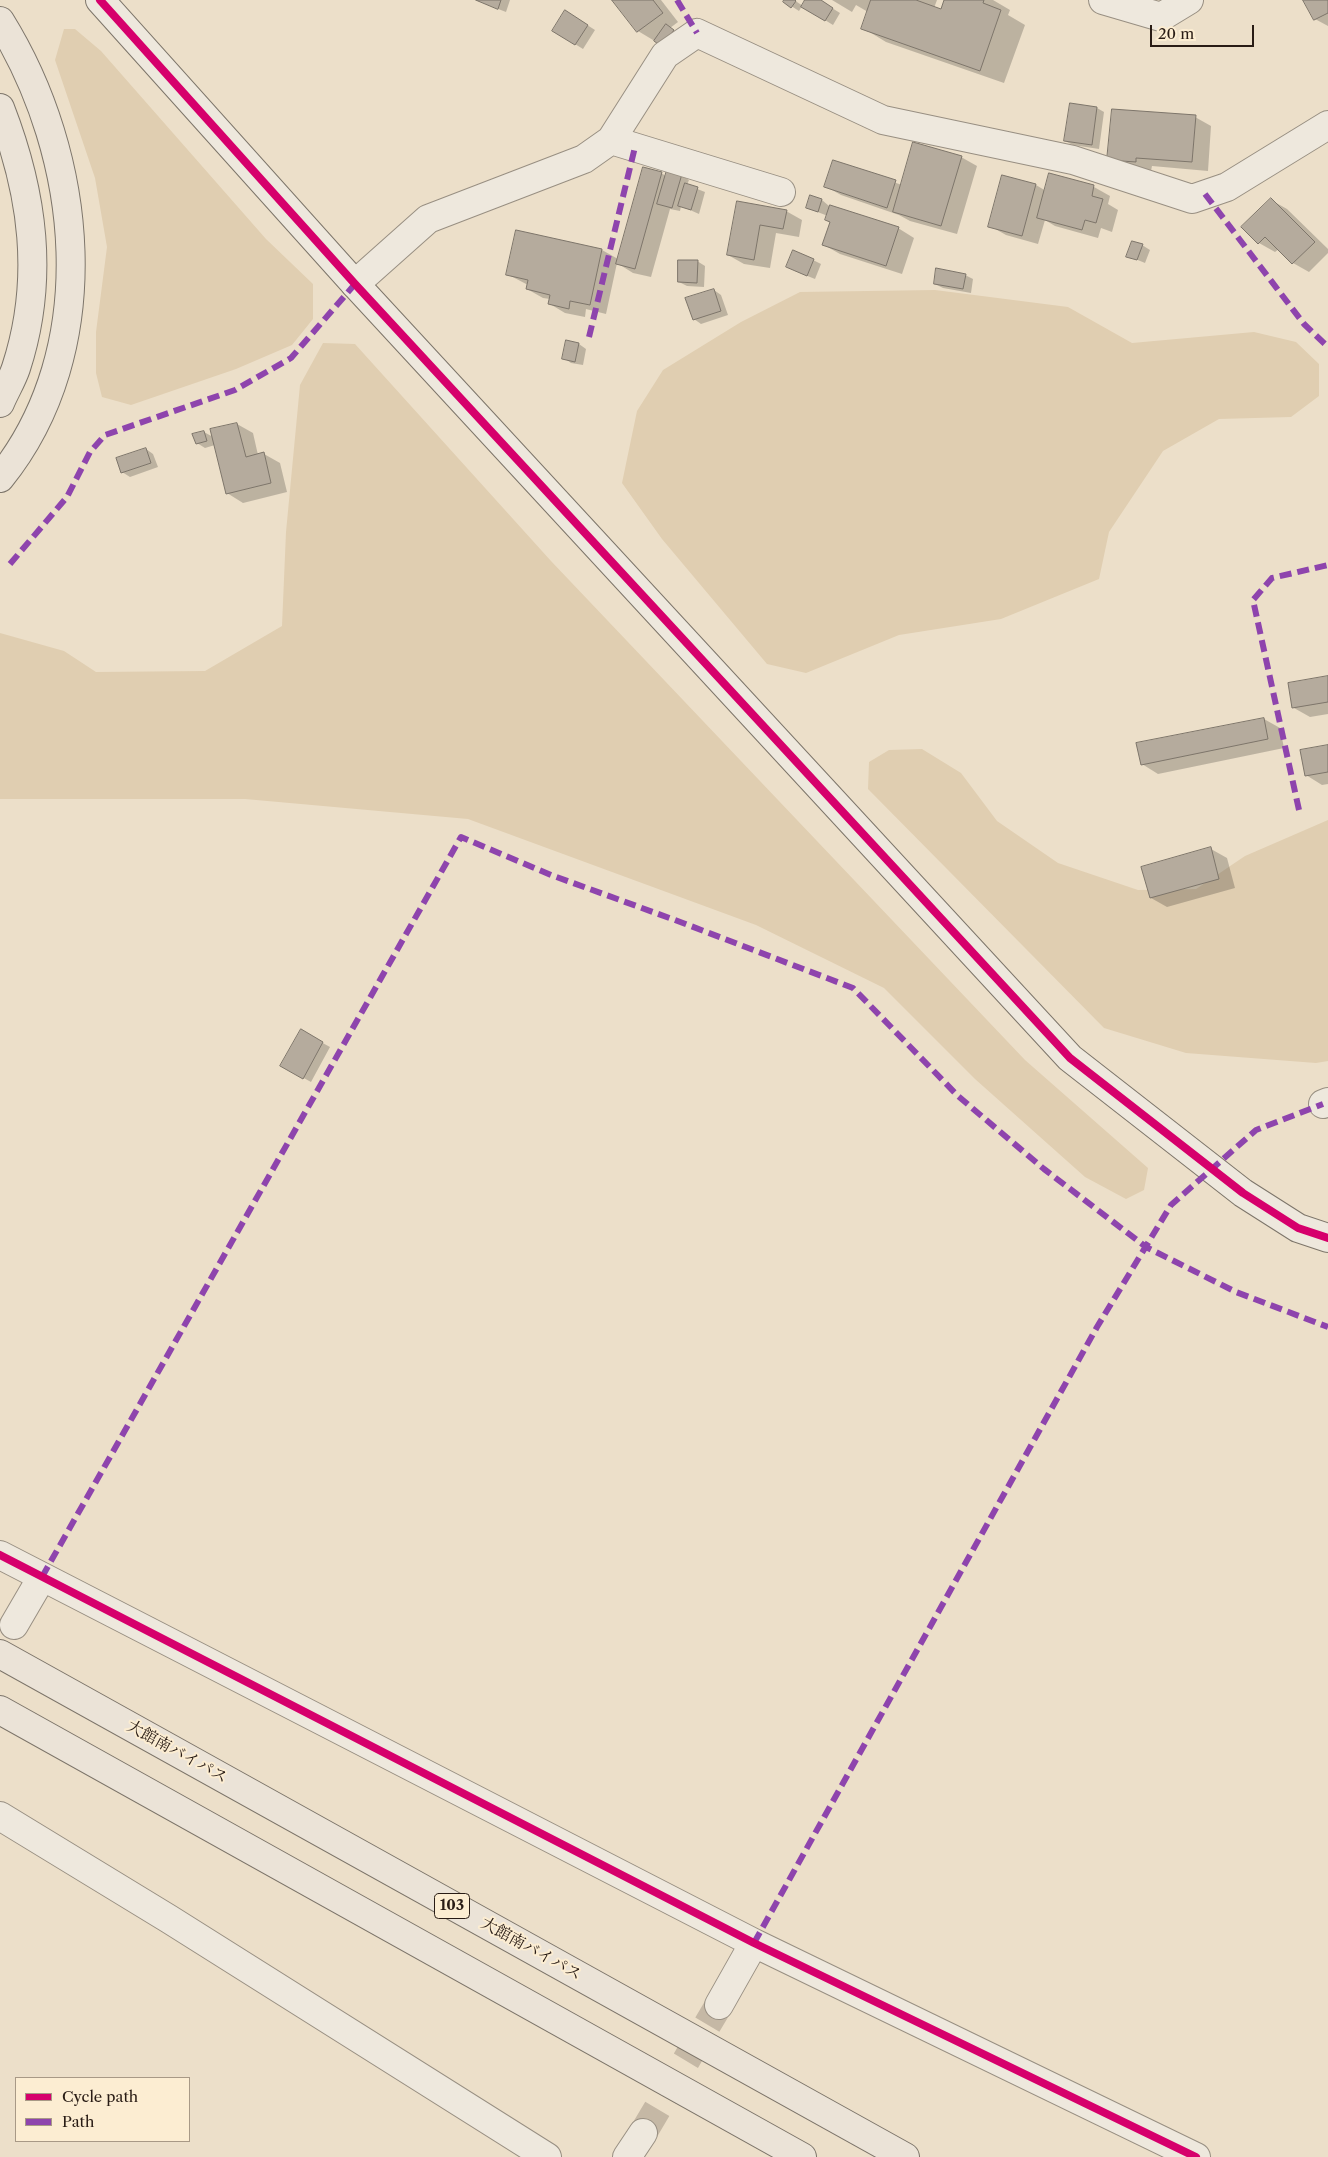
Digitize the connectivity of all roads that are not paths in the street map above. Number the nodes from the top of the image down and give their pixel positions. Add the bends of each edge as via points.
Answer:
1 (100, 0) edge
2 (1103, 0) edge
3 (1189, 0) edge
4 (0, 21) edge
5 (0, 108) edge
6 (1328, 125) edge
7 (611, 140) junction
8 (781, 192) dead end
9 (355, 284) junction
10 (0, 403) edge
11 (0, 478) edge
12 (1328, 1238) edge
13 (0, 1555) edge
14 (42, 1577) junction
15 (14, 1625) dead end
16 (0, 1654) edge
17 (0, 1710) edge
18 (0, 1816) edge
19 (754, 1942) junction
20 (719, 2005) tunnel mouth
21 (783, 2090) junction
22 (644, 2132) tunnel mouth
23 (760, 2134) junction
24 (547, 2157) edge
25 (627, 2157) edge
26 (797, 2157) edge
27 (802, 2157) edge
28 (905, 2157) edge
29 (917, 2157) edge
30 (1196, 2157) edge

1 - 9 street
2 - 3 street via 1161,17
4 - 11 highway via 12,41 52,136 64,188 70,236 66,331 54,381 40,417 19,455
5 - 10 highway via 14,143 27,196 34,254 30,315 16,369
6 - 7 street via 1227,187 1192,199 1073,160 883,120 697,33 665,55
7 - 8 street
7 - 9 street via 584,159 428,219
9 - 12 street via 1070,1058 1243,1193 1298,1228
13 - 14 street
14 - 15 street
14 - 19 street
16 - 21 highway, 大館南バイパス / 103
17 - 23 highway
18 - 24 street via 178,1924
19 - 20 street
19 - 30 street
21 - 28 highway, 大館南バイパス / 103
21 - 29 highway
22 - 25 street
23 - 26 highway
23 - 27 highway

